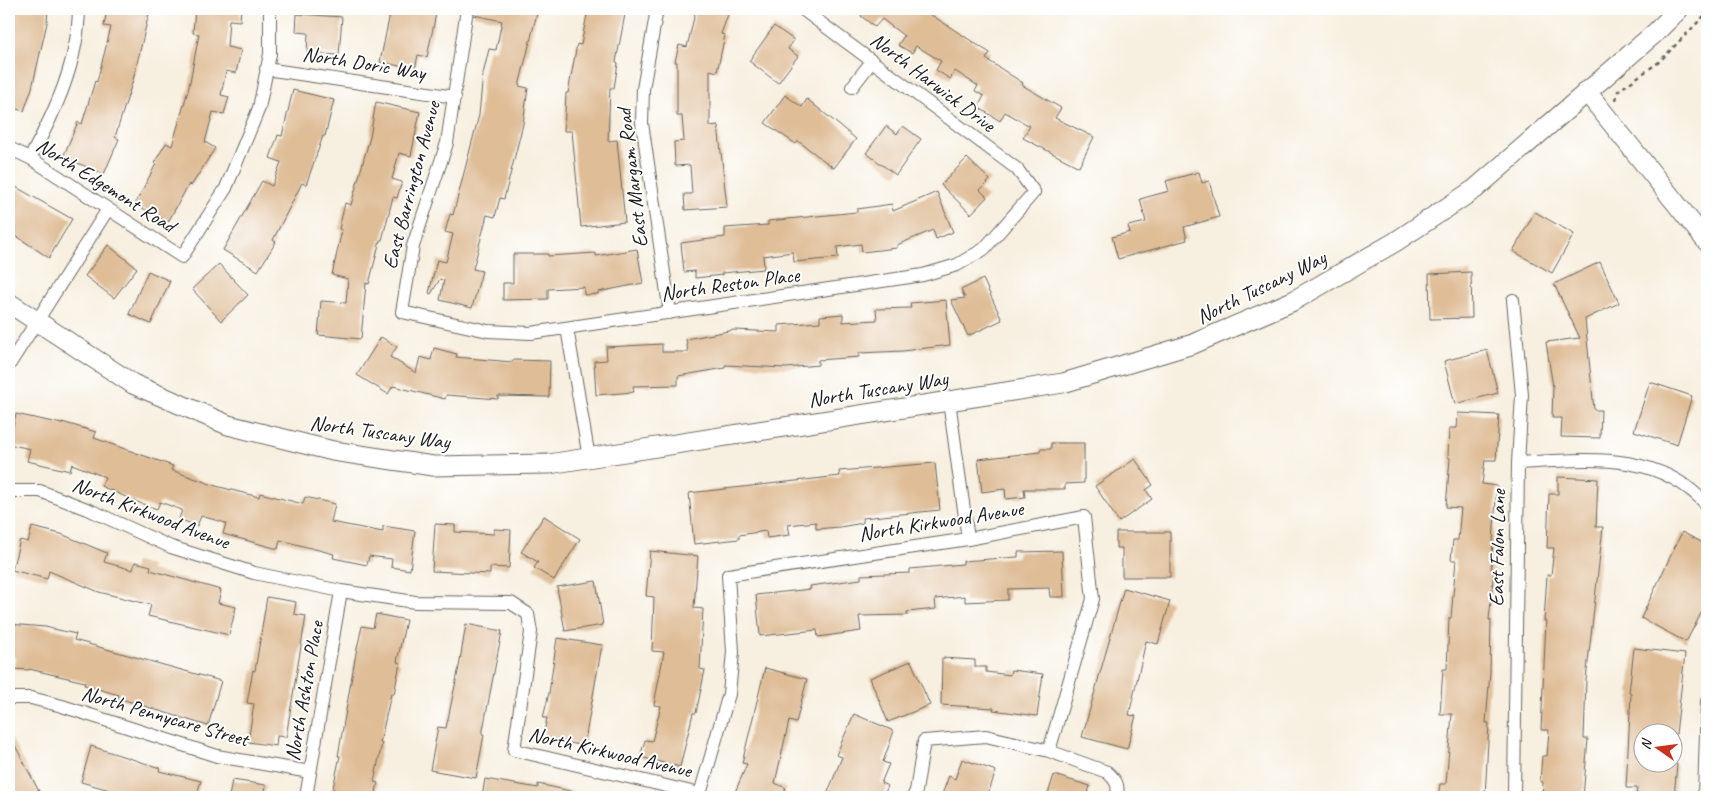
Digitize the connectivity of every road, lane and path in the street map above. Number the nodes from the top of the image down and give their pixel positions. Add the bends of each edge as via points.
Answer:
1 (79, 9) edge
2 (270, 9) edge
3 (467, 9) edge
4 (657, 9) edge
5 (802, 9) edge
6 (1679, 9) edge
7 (1707, 13) edge
8 (872, 61) junction
9 (266, 69) junction
10 (852, 86) dead end
11 (1586, 91) junction
12 (455, 97) junction
13 (1615, 103) dead end
14 (9, 148) edge
15 (30, 158) junction
16 (1034, 192) joint
17 (108, 209) junction
18 (1707, 242) edge
19 (1513, 300) dead end
20 (9, 303) edge
21 (402, 312) joint
22 (670, 313) junction
23 (36, 320) junction
24 (567, 328) junction
25 (9, 365) edge
26 (949, 401) junction
27 (588, 458) junction
28 (1518, 464) junction
29 (9, 491) edge
30 (1707, 505) edge
31 (968, 539) junction
32 (341, 591) junction
33 (9, 698) edge
34 (1707, 701) edge
35 (1049, 751) junction
36 (310, 772) junction
37 (306, 797) edge
38 (913, 797) edge
39 (1116, 797) edge
40 (1514, 797) edge
41 (1704, 797) edge

1 - 15 street via 72,62 53,116
2 - 9 street via 270,54
3 - 12 street, East Barrington Avenue
4 - 22 street, East Margam Road via 643,89 642,123
5 - 8 street, North Harwick Drive
6 - 11 street, North Tuscany Way
7 - 13 path via 1659,62 1618,91
8 - 10 street
8 - 16 street, North Harwick Drive via 1017,169
9 - 12 street, North Doric Way
9 - 17 street, North Edgemont Road via 259,108 226,188 182,257
11 - 18 street
11 - 26 street, North Tuscany Way via 1475,189 1395,242 1293,301 1194,344 1063,383
12 - 21 street, East Barrington Avenue via 447,143 413,246
14 - 15 street, North Edgemont Road
15 - 17 street, North Edgemont Road
16 - 22 street, North Reston Place via 984,249 957,265 923,275
17 - 23 street
19 - 28 street, East Falon Lane via 1522,395
20 - 23 street, North Tuscany Way
21 - 24 street, North Reston Place via 488,332 531,334
22 - 24 street, North Reston Place
23 - 25 street
23 - 27 street, North Tuscany Way via 133,384 228,424 333,451 433,466 549,464
24 - 27 street
26 - 27 street, North Tuscany Way
26 - 31 street
28 - 30 street via 1606,459 1640,464 1674,477
28 - 40 street, East Falon Lane
29 - 32 street, North Kirkwood Avenue via 40,491 171,547 254,573
31 - 32 street, North Kirkwood Avenue via 728,575 733,652 729,694 700,794 514,750 531,632 528,614 511,604 415,602
31 - 35 street, North Kirkwood Avenue via 1084,517 1093,599
32 - 36 street, North Ashton Place
33 - 36 street, North Pennycare Street via 31,698 62,706 217,756
34 - 41 street
35 - 38 street via 986,736 924,741
35 - 39 street via 1107,772 1115,778 1119,789
36 - 37 street, North Ashton Place

